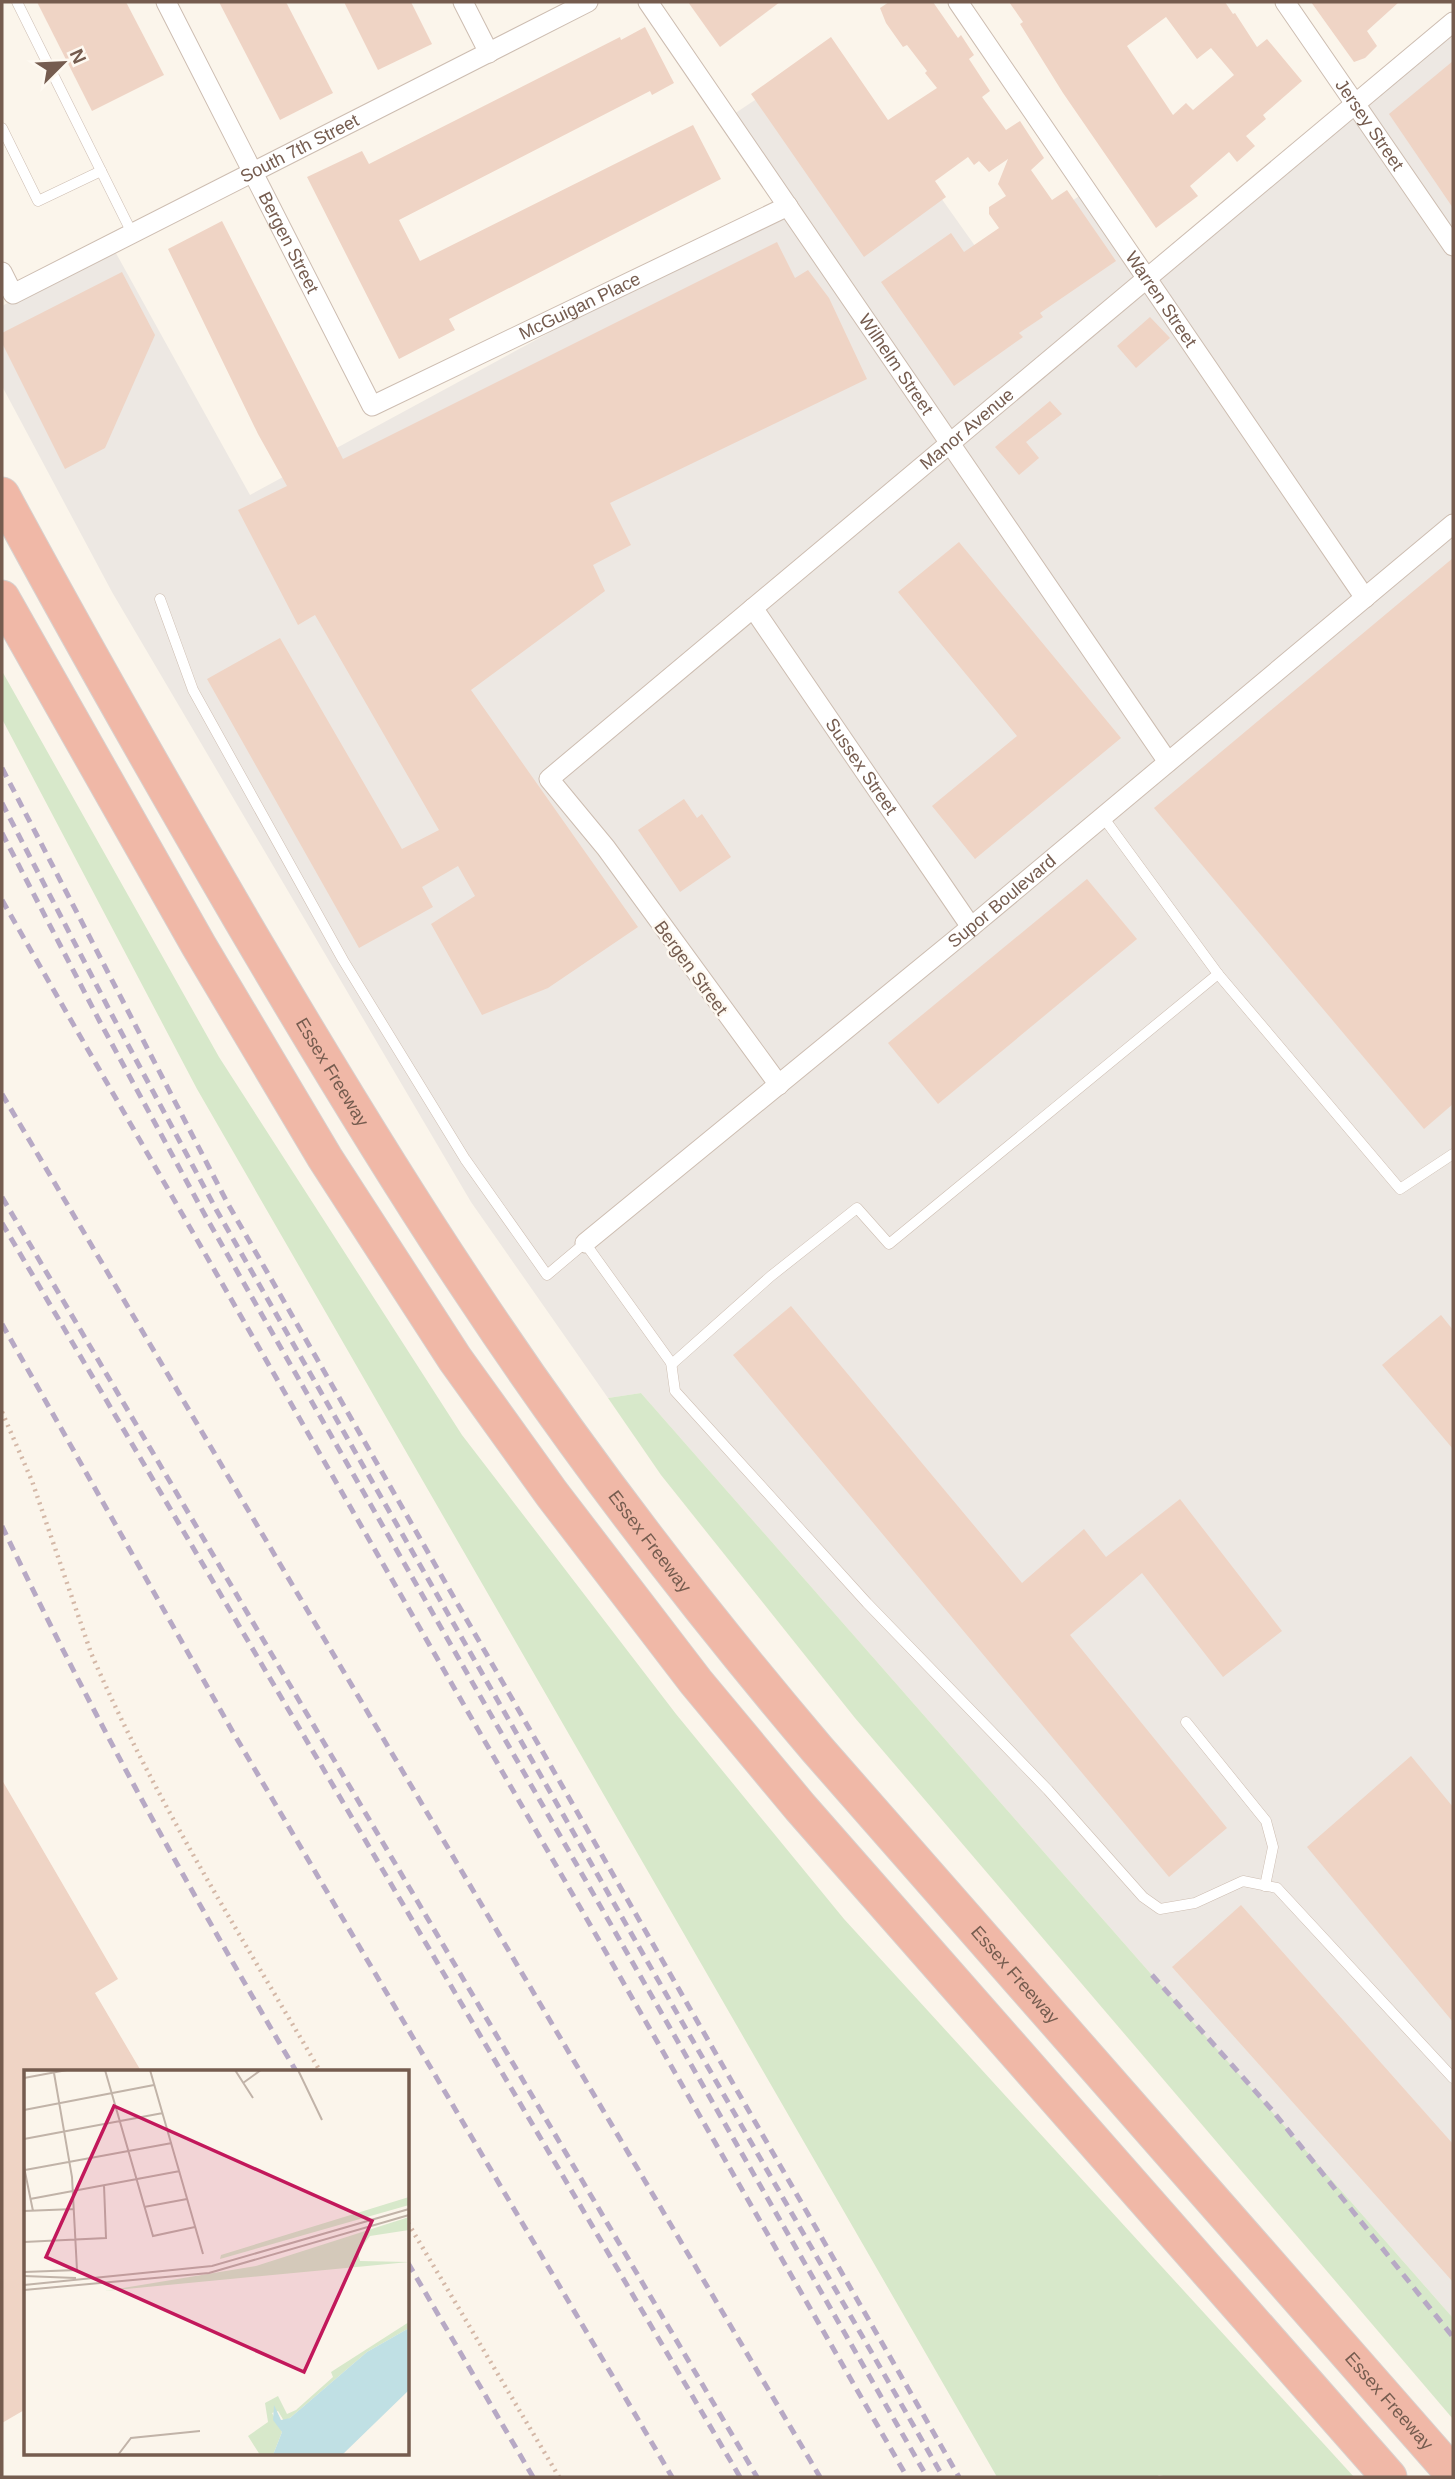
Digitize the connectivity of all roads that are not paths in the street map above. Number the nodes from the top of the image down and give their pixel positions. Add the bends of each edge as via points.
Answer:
1 (17, 2) edge
2 (166, 2) edge
3 (463, 2) edge
4 (588, 2) edge
5 (648, 2) edge
6 (958, 2) edge
7 (1285, 2) edge
8 (1453, 22) edge
9 (489, 53) junction
10 (1355, 104) junction
11 (2, 128) edge
12 (101, 171) junction
13 (252, 172) junction
14 (788, 205) junction
15 (132, 233) junction
16 (1453, 246) edge
17 (2, 272) edge
18 (1146, 277) junction
19 (372, 406) joint
20 (949, 442) junction
21 (2, 495) edge
22 (1453, 524) edge
23 (2, 598) edge
24 (1365, 598) junction
25 (160, 599) dead end
26 (753, 608) junction
27 (1168, 762) junction
28 (1102, 817) junction
29 (606, 848) joint
30 (971, 927) junction
31 (1218, 974) junction
32 (779, 1085) junction
33 (1453, 1154) edge
34 (585, 1243) junction
35 (671, 1362) junction
36 (1186, 1722) dead end
37 (1265, 1886) junction
38 (1453, 2078) edge
39 (1453, 2474) edge
40 (1389, 2477) edge

1 - 12 lane
2 - 13 street, Bergen Street
3 - 9 street
4 - 9 street, South 7th Street
5 - 14 street, Wilhelm Street
6 - 18 street, Warren Street
7 - 10 street, Jersey Street
8 - 10 street, Manor Avenue
9 - 13 street, South 7th Street
10 - 16 street, Jersey Street
10 - 18 street, Manor Avenue
11 - 12 lane via 38,201
12 - 15 lane
13 - 15 street, South 7th Street
13 - 19 street, Bergen Street
14 - 19 street, McGuigan Place
14 - 20 street, Wilhelm Street
15 - 17 street, South 7th Street via 13,294
18 - 20 street, Manor Avenue
18 - 24 street, Warren Street
20 - 26 street, Manor Avenue
20 - 27 street, Wilhelm Street
21 - 39 highway, Essex Freeway via 136,737 343,1092 466,1284 591,1463 706,1615 825,1759
22 - 24 street, Supor Boulevard
23 - 40 highway via 325,1158 455,1359 576,1527 800,1807
24 - 27 street, Supor Boulevard
25 - 34 lane, Supor Boulevard via 193,690 343,960 465,1159 547,1275
26 - 29 street, Manor Avenue via 550,779
26 - 30 street, Sussex Street
27 - 28 street, Supor Boulevard
28 - 30 street, Supor Boulevard
28 - 31 lane
29 - 32 street, Bergen Street
30 - 32 street, Supor Boulevard
31 - 33 lane via 1400,1189
31 - 35 lane via 889,1244 857,1208
32 - 34 street, Supor Boulevard
34 - 35 lane
35 - 37 lane via 675,1391 1143,1897 1160,1909 1195,1903 1243,1881
36 - 37 lane via 1266,1821 1273,1847
37 - 38 lane via 1277,1888

